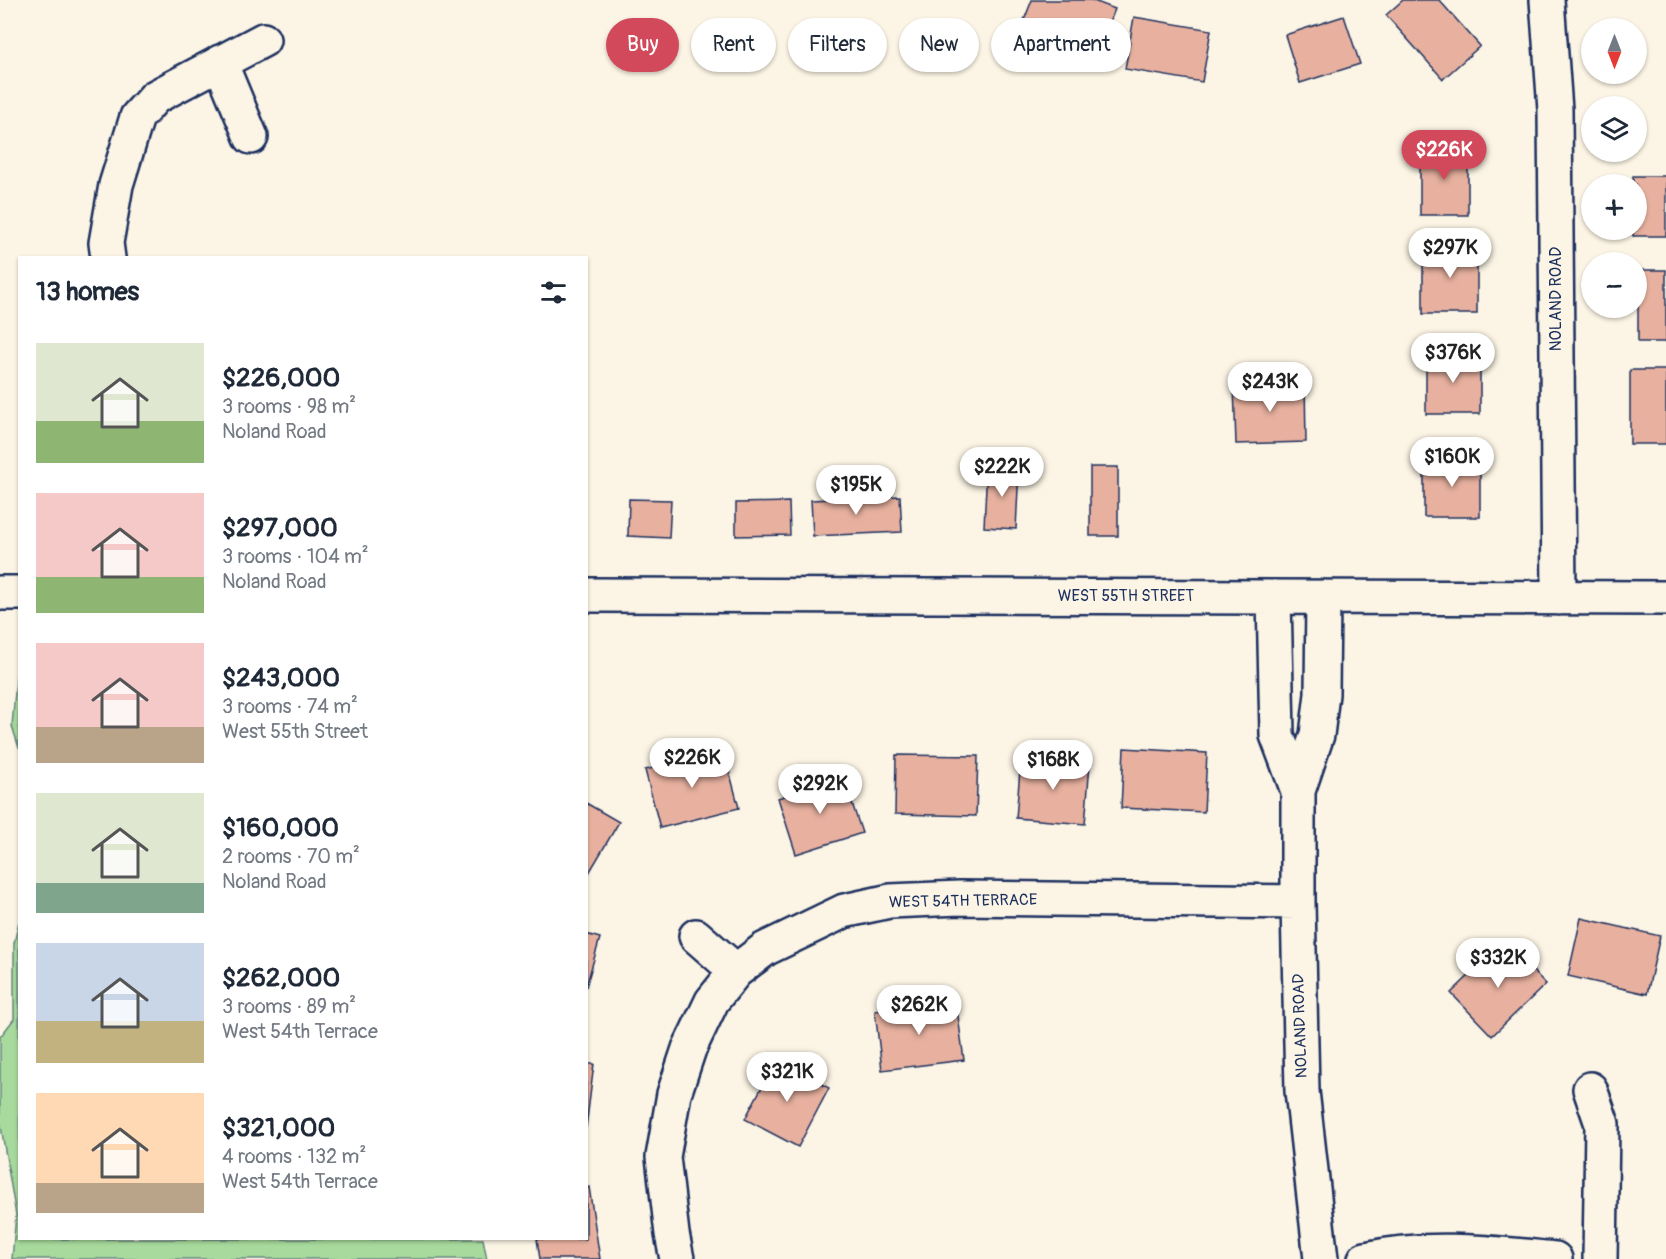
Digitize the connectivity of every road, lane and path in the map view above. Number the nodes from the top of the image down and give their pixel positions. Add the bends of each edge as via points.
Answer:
1 (1547, 0) edge
2 (263, 40) dead end
3 (220, 62) junction
4 (251, 137) dead end
5 (108, 256) edge
6 (0, 593) edge
7 (18, 593) edge
8 (588, 595) edge
9 (1274, 597) junction
10 (1323, 597) junction
11 (1558, 598) junction
12 (1666, 598) edge
13 (1298, 791) junction
14 (1298, 902) junction
15 (696, 936) dead end
16 (736, 971) junction
17 (1590, 1089) dead end
18 (677, 1259) edge
19 (1321, 1259) edge
20 (1365, 1259) edge
21 (1555, 1259) edge
22 (1600, 1259) edge

1 - 11 street, NOLAND ROAD via 1555,110
2 - 3 street
3 - 4 street
3 - 5 street via 155,97 137,117 116,185 106,243
6 - 7 street
8 - 9 street, WEST 55TH STREET
9 - 10 street, WEST 55TH STREET
9 - 13 street, NOLAND ROAD via 1277,735
10 - 11 street, WEST 55TH STREET
10 - 13 street, NOLAND ROAD via 1322,694 1317,735
11 - 12 street, WEST 55TH STREET
13 - 14 street, NOLAND ROAD
14 - 16 street, WEST 54TH TERRACE via 960,898 890,901 844,911 820,921 765,949
14 - 19 street, NOLAND ROAD via 1302,1091
15 - 16 street
16 - 18 street, WEST 54TH TERRACE via 712,1001 689,1049 674,1094 663,1157
17 - 22 street via 1602,1125
20 - 21 street via 1392,1253 1476,1251

